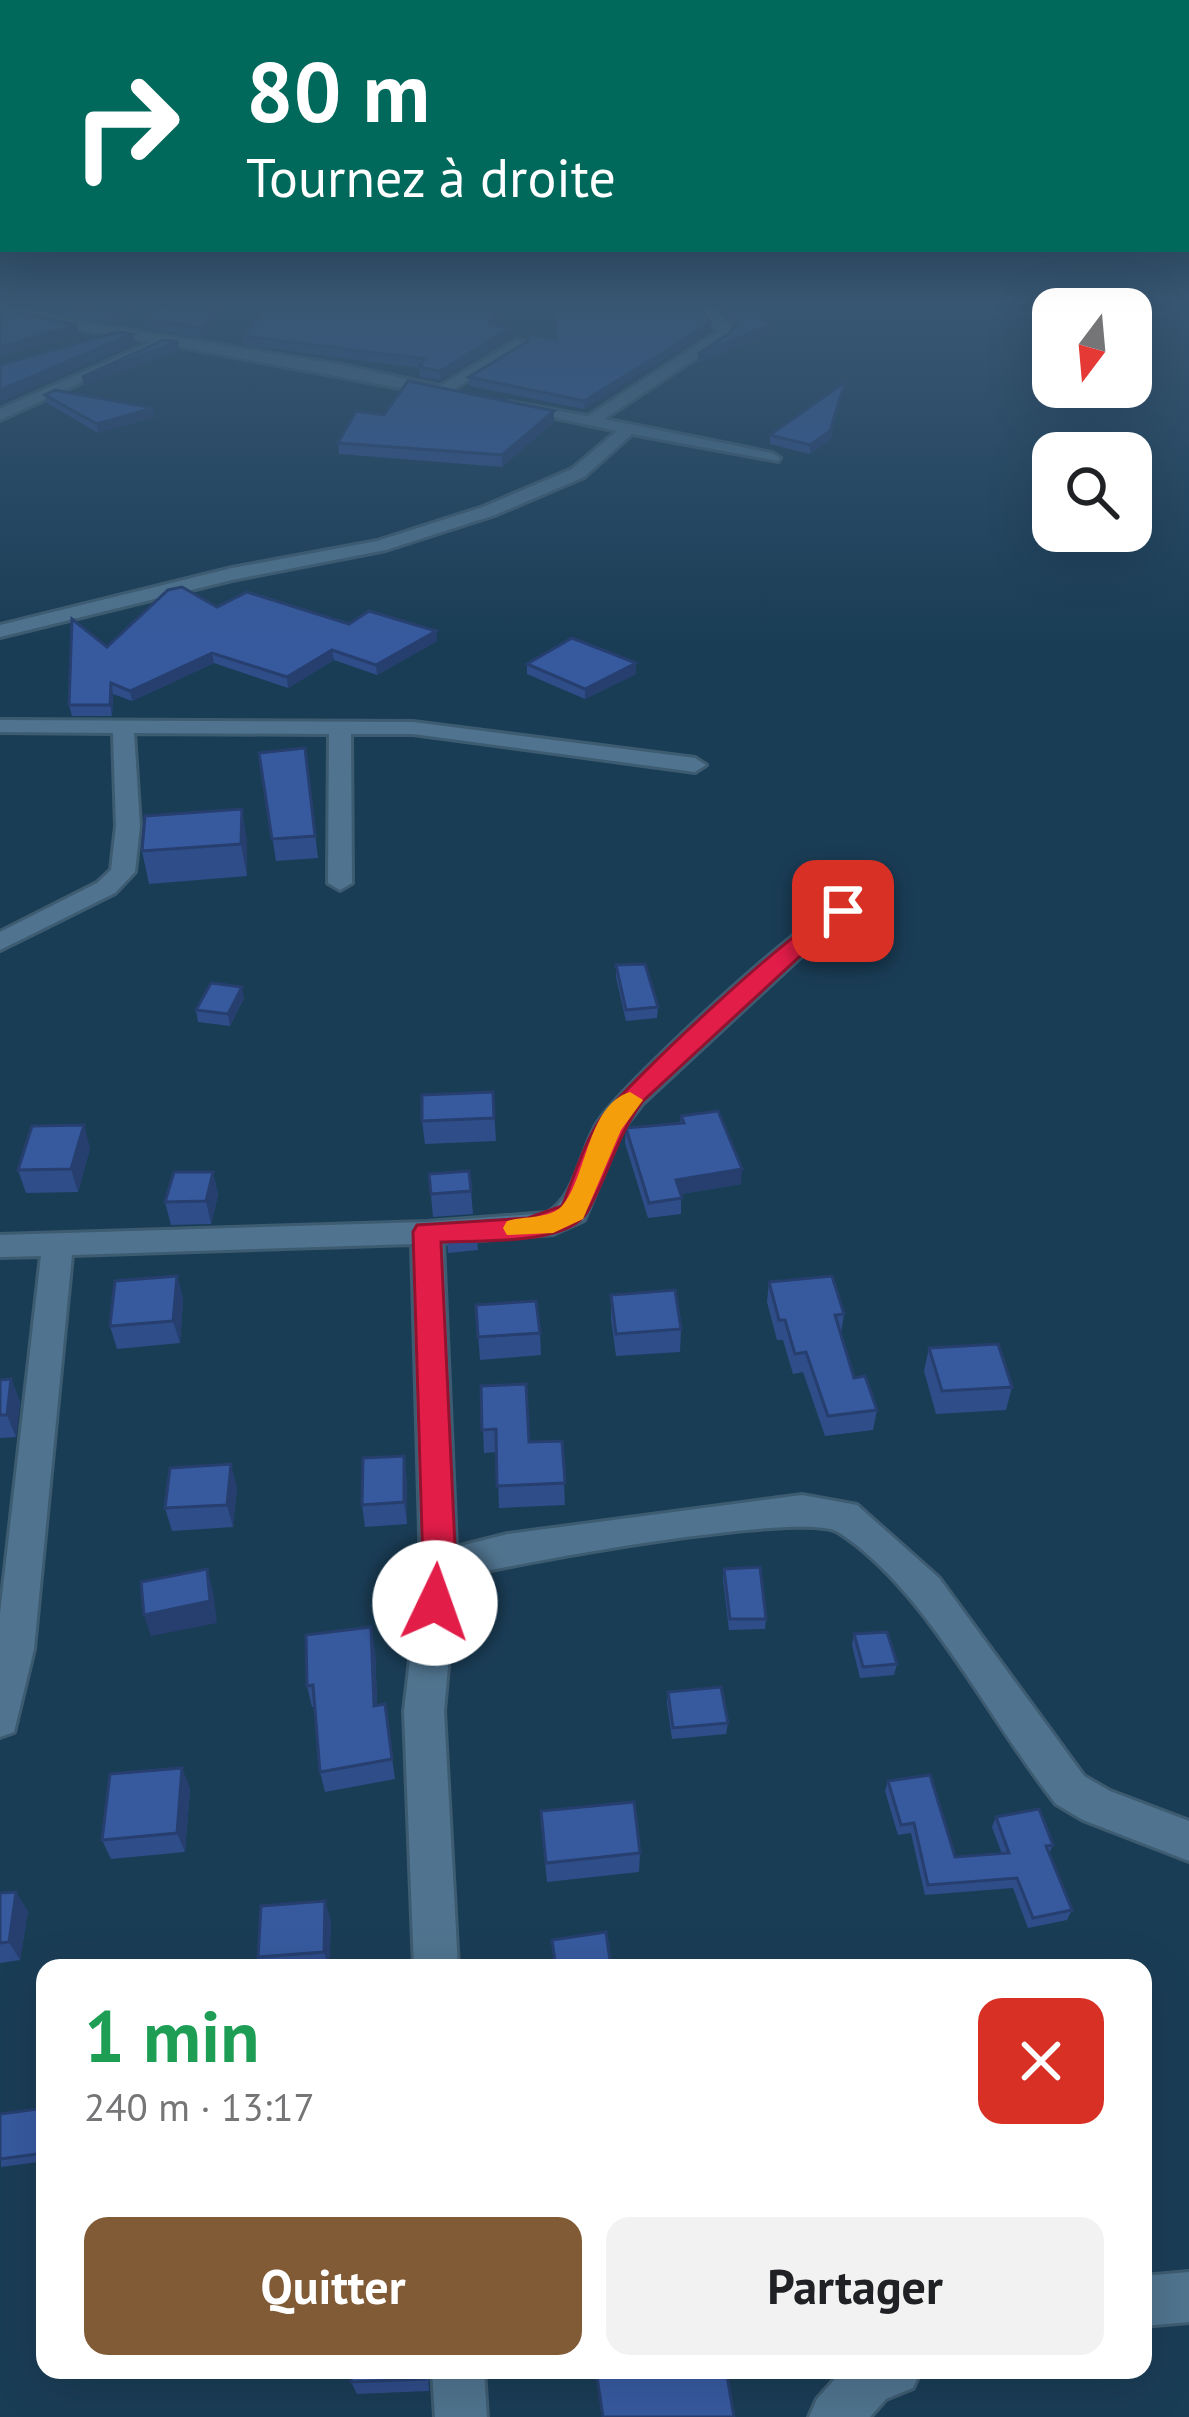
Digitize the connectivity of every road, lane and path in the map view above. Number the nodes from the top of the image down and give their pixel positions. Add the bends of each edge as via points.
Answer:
1 (576, 418) edge
2 (597, 418) edge
3 (592, 421) junction
4 (630, 428) junction
5 (772, 458) dead end
6 (0, 631) edge
7 (0, 726) edge
8 (123, 726) junction
9 (340, 730) junction
10 (695, 765) dead end
11 (340, 883) dead end
12 (843, 911) dead end
13 (0, 942) edge
14 (427, 1232) junction
15 (58, 1243) junction
16 (0, 1246) edge
17 (439, 1568) junction
18 (0, 1719) edge
19 (1189, 1840) edge
20 (436, 1959) edge
21 (1189, 2297) edge
22 (1152, 2300) edge
23 (459, 2379) edge
24 (873, 2379) edge
25 (461, 2417) edge
26 (835, 2417) edge

1 - 3 street
2 - 3 street
3 - 4 street
4 - 5 street
4 - 6 street via 586,468 532,494 380,546
7 - 8 street
8 - 9 street
8 - 13 street via 123,872
9 - 10 street via 460,732
9 - 11 street
12 - 14 street via 633,1096 609,1127 573,1212 528,1228
14 - 15 street
14 - 17 street
15 - 16 street
15 - 18 street via 18,1627
17 - 19 street via 508,1549 680,1525 802,1510 844,1516 926,1588 1070,1790
17 - 20 street via 424,1711
21 - 22 street
23 - 25 street
24 - 26 street

